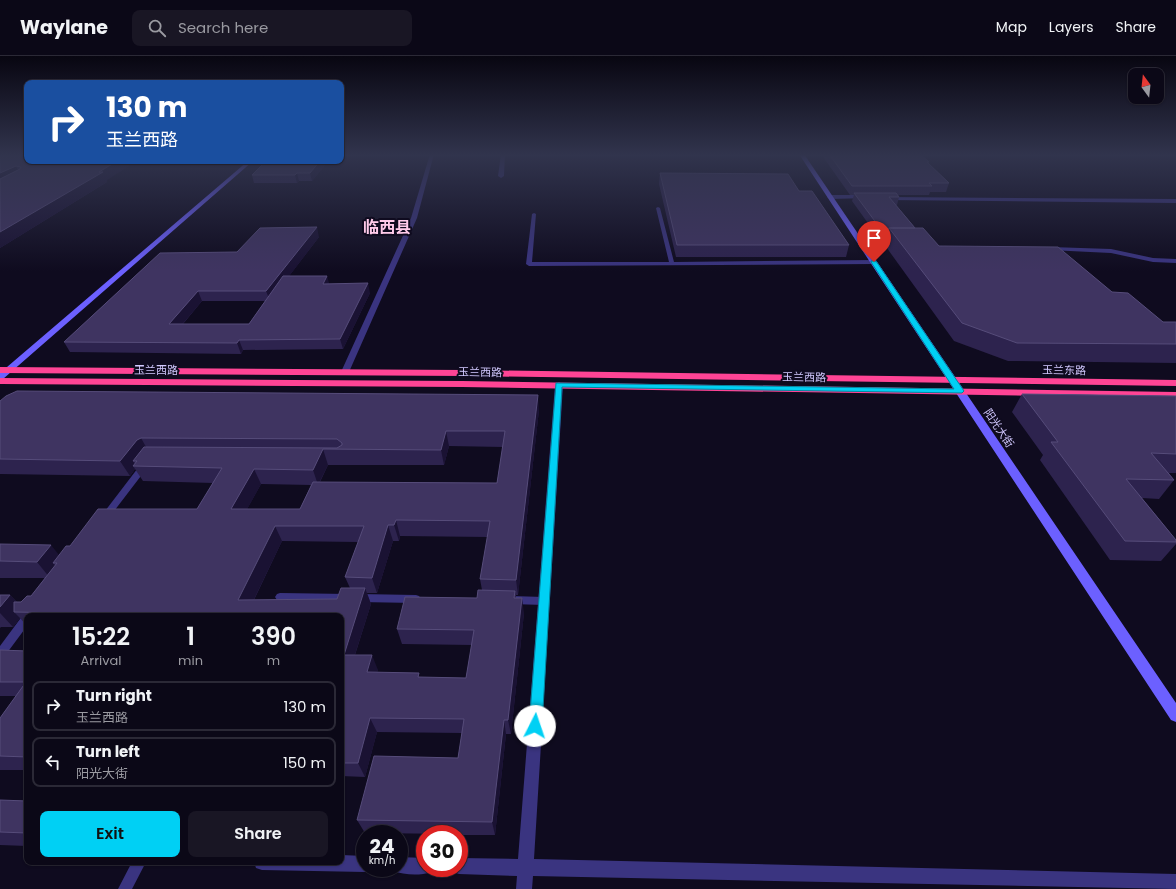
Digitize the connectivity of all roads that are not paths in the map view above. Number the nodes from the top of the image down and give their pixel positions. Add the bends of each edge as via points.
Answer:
1 (214, 193) edge
2 (421, 193) edge
3 (827, 193) edge
4 (830, 197) junction
5 (869, 197) edge
6 (877, 197) edge
7 (1176, 201) edge
8 (658, 208) dead end
9 (534, 214) dead end
10 (859, 241) junction
11 (897, 241) edge
12 (1048, 249) edge
13 (1055, 249) junction
14 (1061, 254) edge
15 (1176, 261) edge
16 (874, 262) junction
17 (672, 264) junction
18 (4, 370) edge
19 (345, 372) junction
20 (0, 377) edge
21 (952, 380) junction
22 (0, 381) edge
23 (1176, 384) edge
24 (558, 385) junction
25 (960, 391) junction
26 (1176, 395) edge
27 (150, 458) edge
28 (102, 521) edge
29 (280, 597) dead end
30 (424, 599) edge
31 (504, 600) edge
32 (544, 601) junction
33 (24, 623) edge
34 (0, 654) edge
35 (1176, 715) edge
36 (344, 864) edge
37 (356, 864) edge
38 (137, 865) edge
39 (468, 866) edge
40 (526, 868) junction
41 (1176, 882) edge
42 (125, 889) edge
43 (524, 889) edge

1 - 18 street
2 - 19 street via 414,218
3 - 4 street, 阳光大街
4 - 5 street
4 - 10 street, 阳光大街
6 - 7 street
8 - 17 lane
9 - 17 lane via 528,264
10 - 11 lane
10 - 16 street, 阳光大街
12 - 13 lane
13 - 14 lane
13 - 15 lane via 1111,251 1153,260
16 - 17 lane
16 - 21 street, 阳光大街
18 - 19 highway, 玉兰西路
18 - 20 street
19 - 21 highway, 玉兰西路
21 - 23 highway, 玉兰东路
21 - 25 street, 阳光大街
22 - 24 highway, 玉兰西路
24 - 25 highway, 玉兰西路
24 - 32 street
25 - 26 highway, 玉兰东路
25 - 35 street, 阳光大街
27 - 28 lane
29 - 30 lane
31 - 32 lane
32 - 40 street
33 - 34 lane
36 - 37 street
38 - 42 lane
39 - 40 street
40 - 41 street
40 - 43 street

